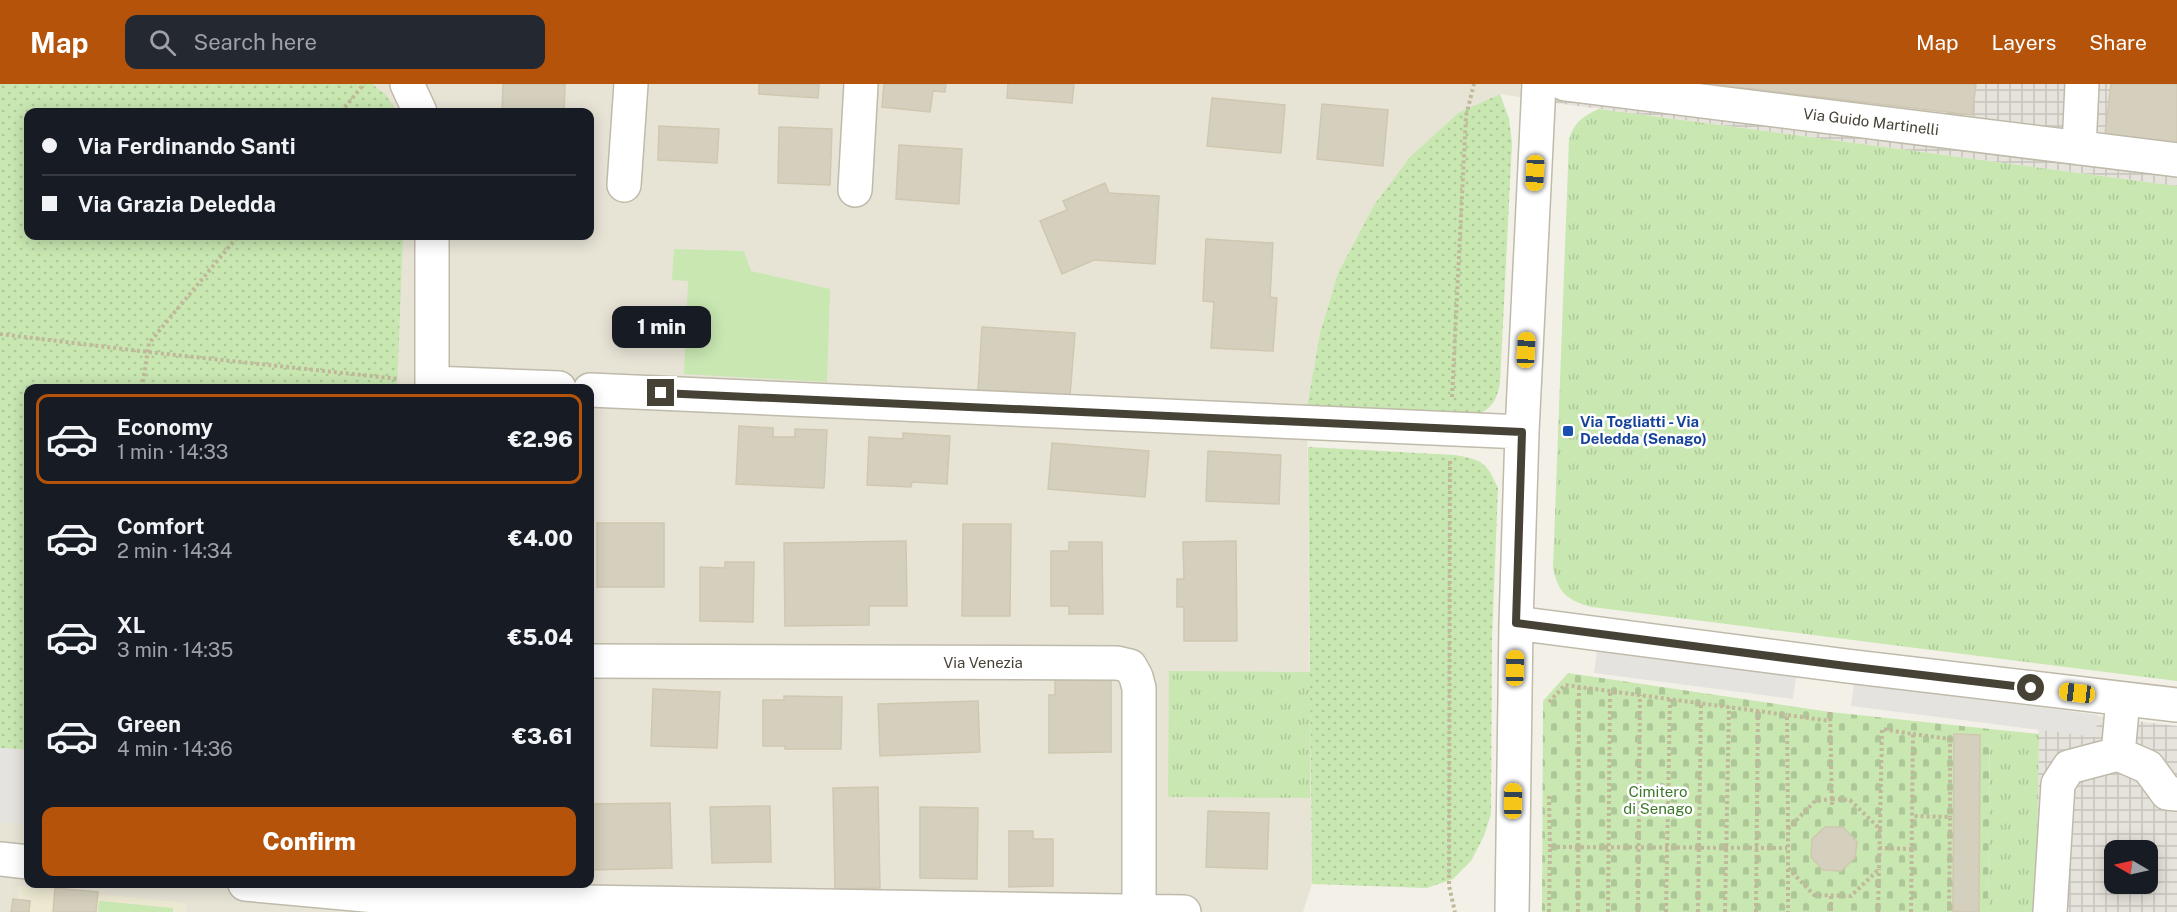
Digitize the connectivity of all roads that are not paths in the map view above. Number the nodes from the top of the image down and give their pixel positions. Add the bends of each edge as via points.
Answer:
1 (407, 84) edge
2 (430, 84) edge
3 (631, 84) edge
4 (861, 84) edge
5 (1539, 84) edge
6 (1565, 84) edge
7 (2082, 84) edge
8 (418, 108) edge
9 (429, 108) edge
10 (2079, 148) junction
11 (2177, 160) edge
12 (624, 185) dead end
13 (855, 190) dead end
14 (432, 240) edge
15 (432, 384) edge
16 (594, 390) edge
17 (1522, 432) junction
18 (1516, 623) junction
19 (594, 661) edge
20 (2123, 699) junction
21 (2177, 705) edge
22 (2118, 754) junction
23 (2177, 794) edge
24 (0, 859) edge
25 (24, 862) edge
26 (292, 888) edge
27 (408, 898) edge
28 (965, 910) edge
29 (1139, 911) edge
30 (1184, 912) edge
31 (1512, 912) edge
32 (2050, 912) edge

1 - 8 street
2 - 9 street
3 - 12 street
4 - 13 street
5 - 17 street
6 - 10 street, Via Guido Martinelli
7 - 10 street
10 - 11 street, Via Guido Martinelli
14 - 15 street
16 - 17 street
17 - 18 street
18 - 20 street
18 - 31 street
19 - 29 street, Via Venezia via 1130,666 1138,688
20 - 21 street
20 - 22 street
22 - 23 street via 2148,767 2167,793
22 - 32 street via 2069,767 2058,784
24 - 25 street
26 - 27 street
27 - 28 street
28 - 29 street
29 - 30 street

